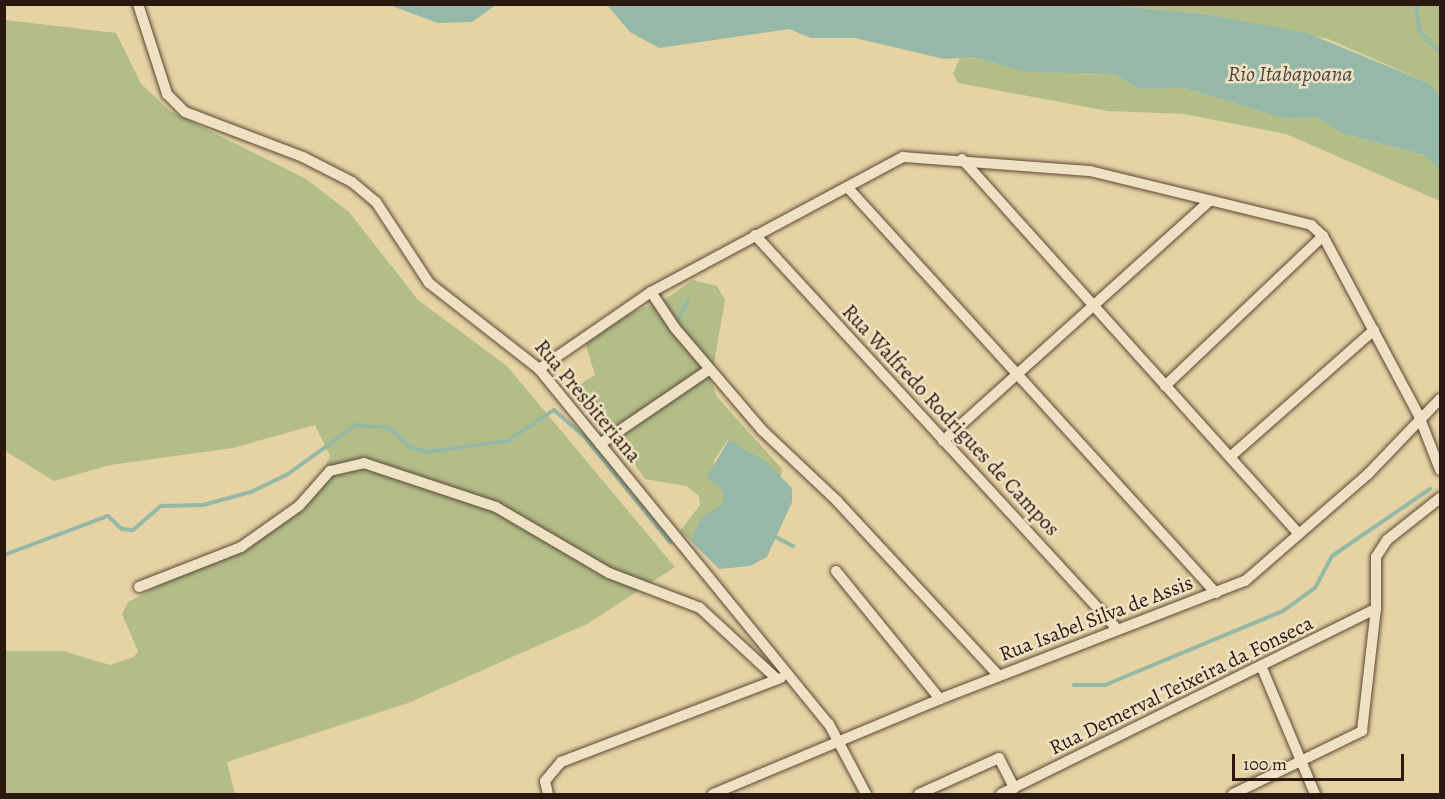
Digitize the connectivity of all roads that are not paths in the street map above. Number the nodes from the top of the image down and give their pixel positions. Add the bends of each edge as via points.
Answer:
1 (138, 4) edge
2 (962, 159) junction
3 (849, 189) junction
4 (1210, 201) junction
5 (755, 235) junction
6 (1323, 236) junction
7 (651, 292) junction
8 (1093, 306) junction
9 (1374, 330) junction
10 (539, 369) junction
11 (710, 369) junction
12 (1016, 375) junction
13 (1166, 386) junction
14 (1440, 399) edge
15 (1419, 416) junction
16 (943, 441) junction
17 (600, 444) junction
18 (1230, 457) junction
19 (1440, 470) edge
20 (1440, 498) edge
21 (1299, 534) junction
22 (836, 571) dead end
23 (139, 586) dead end
24 (1216, 592) junction
25 (1376, 609) junction
26 (1118, 630) junction
27 (1262, 668) junction
28 (790, 676) junction
29 (999, 676) junction
30 (777, 679) junction
31 (940, 699) junction
32 (838, 742) junction
33 (1301, 762) junction
34 (1014, 788) junction
35 (739, 790) edge
36 (548, 795) edge
37 (713, 795) edge
38 (866, 795) edge
39 (919, 795) edge
40 (1002, 795) edge
41 (1233, 795) edge
42 (1316, 795) edge

1 - 10 street, Rua Presbiteriana via 167,94 185,112 303,157 352,182 376,202 429,283
2 - 3 street via 903,157
2 - 4 street via 1030,170 1090,171
2 - 8 street
3 - 5 street
3 - 12 street
4 - 6 street via 1311,225
4 - 8 street
5 - 7 street
5 - 16 street, Rua Walfredo Rodrigues de Campos
6 - 9 street
6 - 13 street
7 - 10 street
7 - 11 street
8 - 12 street
8 - 13 street
9 - 15 street
9 - 18 street
10 - 17 street, Rua Presbiteriana
11 - 17 street
11 - 29 street
12 - 16 street
12 - 24 street
13 - 18 street
14 - 15 street, Rua Isabel Silva de Assis
15 - 19 street
15 - 21 street, Rua Isabel Silva de Assis via 1368,474
16 - 26 street, Rua Walfredo Rodrigues de Campos
17 - 28 street, Rua Presbiteriana
18 - 21 street
20 - 25 street via 1387,540 1376,557
21 - 24 street, Rua Isabel Silva de Assis via 1245,582
22 - 31 street
23 - 30 street via 241,547 298,506 330,471 364,463 496,507 609,573 700,608
24 - 26 street, Rua Isabel Silva de Assis
25 - 27 street, Rua Demerval Teixeira da Fonseca
25 - 33 street via 1362,731
26 - 29 street, Rua Isabel Silva de Assis
27 - 33 street
27 - 34 street, Rua Demerval Teixeira da Fonseca
28 - 30 street
28 - 32 street, Rua Presbiteriana
29 - 31 street, Rua Isabel Silva de Assis
30 - 36 street via 561,762 545,781
31 - 32 street, Rua Isabel Silva de Assis
32 - 35 street, Rua Isabel Silva de Assis
32 - 38 street, Rua Presbiteriana
33 - 41 street
33 - 42 street
34 - 39 street via 999,758
34 - 40 street, Rua Demerval Teixeira da Fonseca
35 - 37 street, Rua Isabel Silva de Assis

